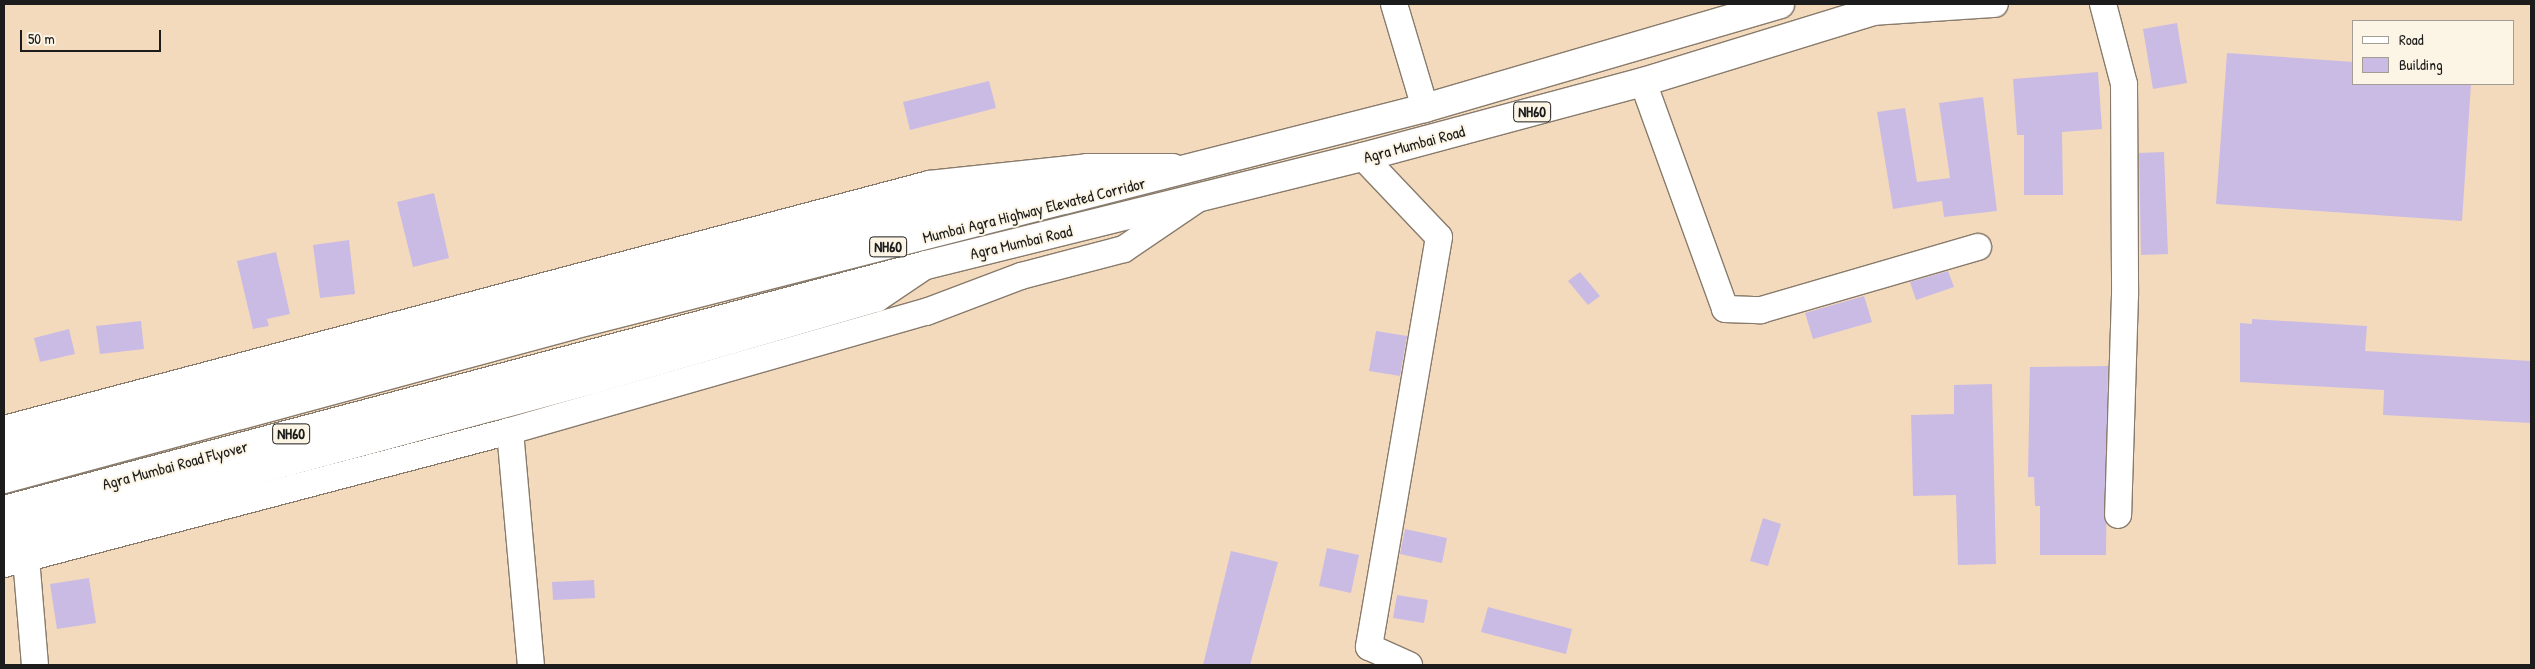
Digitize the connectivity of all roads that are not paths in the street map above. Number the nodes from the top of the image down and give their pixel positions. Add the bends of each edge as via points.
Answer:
1 (1394, 4) edge
2 (1780, 4) edge
3 (1897, 4) edge
4 (1995, 4) edge
5 (2103, 4) edge
6 (1866, 12) junction
7 (1643, 82) junction
8 (1425, 108) junction
9 (1363, 157) junction
10 (1204, 166) junction
11 (1123, 188) junction
12 (1196, 200) junction
13 (1978, 247) dead end
14 (926, 265) junction
15 (573, 325) joint
16 (578, 358) joint
17 (4, 429) edge
18 (510, 431) junction
19 (4, 455) edge
20 (4, 479) edge
21 (4, 510) edge
22 (2118, 515) dead end
23 (4, 538) edge
24 (15, 562) edge
25 (1366, 656) edge
26 (35, 665) edge
27 (531, 665) edge
28 (1409, 665) edge

1 - 8 street
2 - 8 main road, Agra Mumbai Road / NH60
3 - 6 main road, Agra Mumbai Road / NH60
4 - 6 street
5 - 22 street via 2124,84 2125,295
6 - 7 main road, Agra Mumbai Road / NH60
7 - 9 main road, Agra Mumbai Road / NH60
7 - 13 street via 1725,310 1761,310
8 - 10 main road, Agra Mumbai Road / NH60
9 - 12 main road, Agra Mumbai Road / NH60
9 - 25 street via 1439,237
10 - 11 main road, Mumbai Agra Highway Elevated Corridor / NH60
10 - 17 street via 1087,167 929,184
11 - 15 main road, Mumbai Agra Highway Elevated Corridor / NH60
11 - 19 main road via 1065,185 918,213
12 - 14 main road, Agra Mumbai Road / NH60
12 - 18 street via 1124,249 1021,276 926,312
14 - 16 main road, Mumbai Agra Highway Elevated Corridor / NH60
14 - 23 main road via 876,298 572,386
15 - 20 main road, Agra Mumbai Road Flyover / NH60
16 - 21 main road, Agra Mumbai Road Flyover / NH60
18 - 24 street
18 - 27 street
24 - 26 street
25 - 28 street

